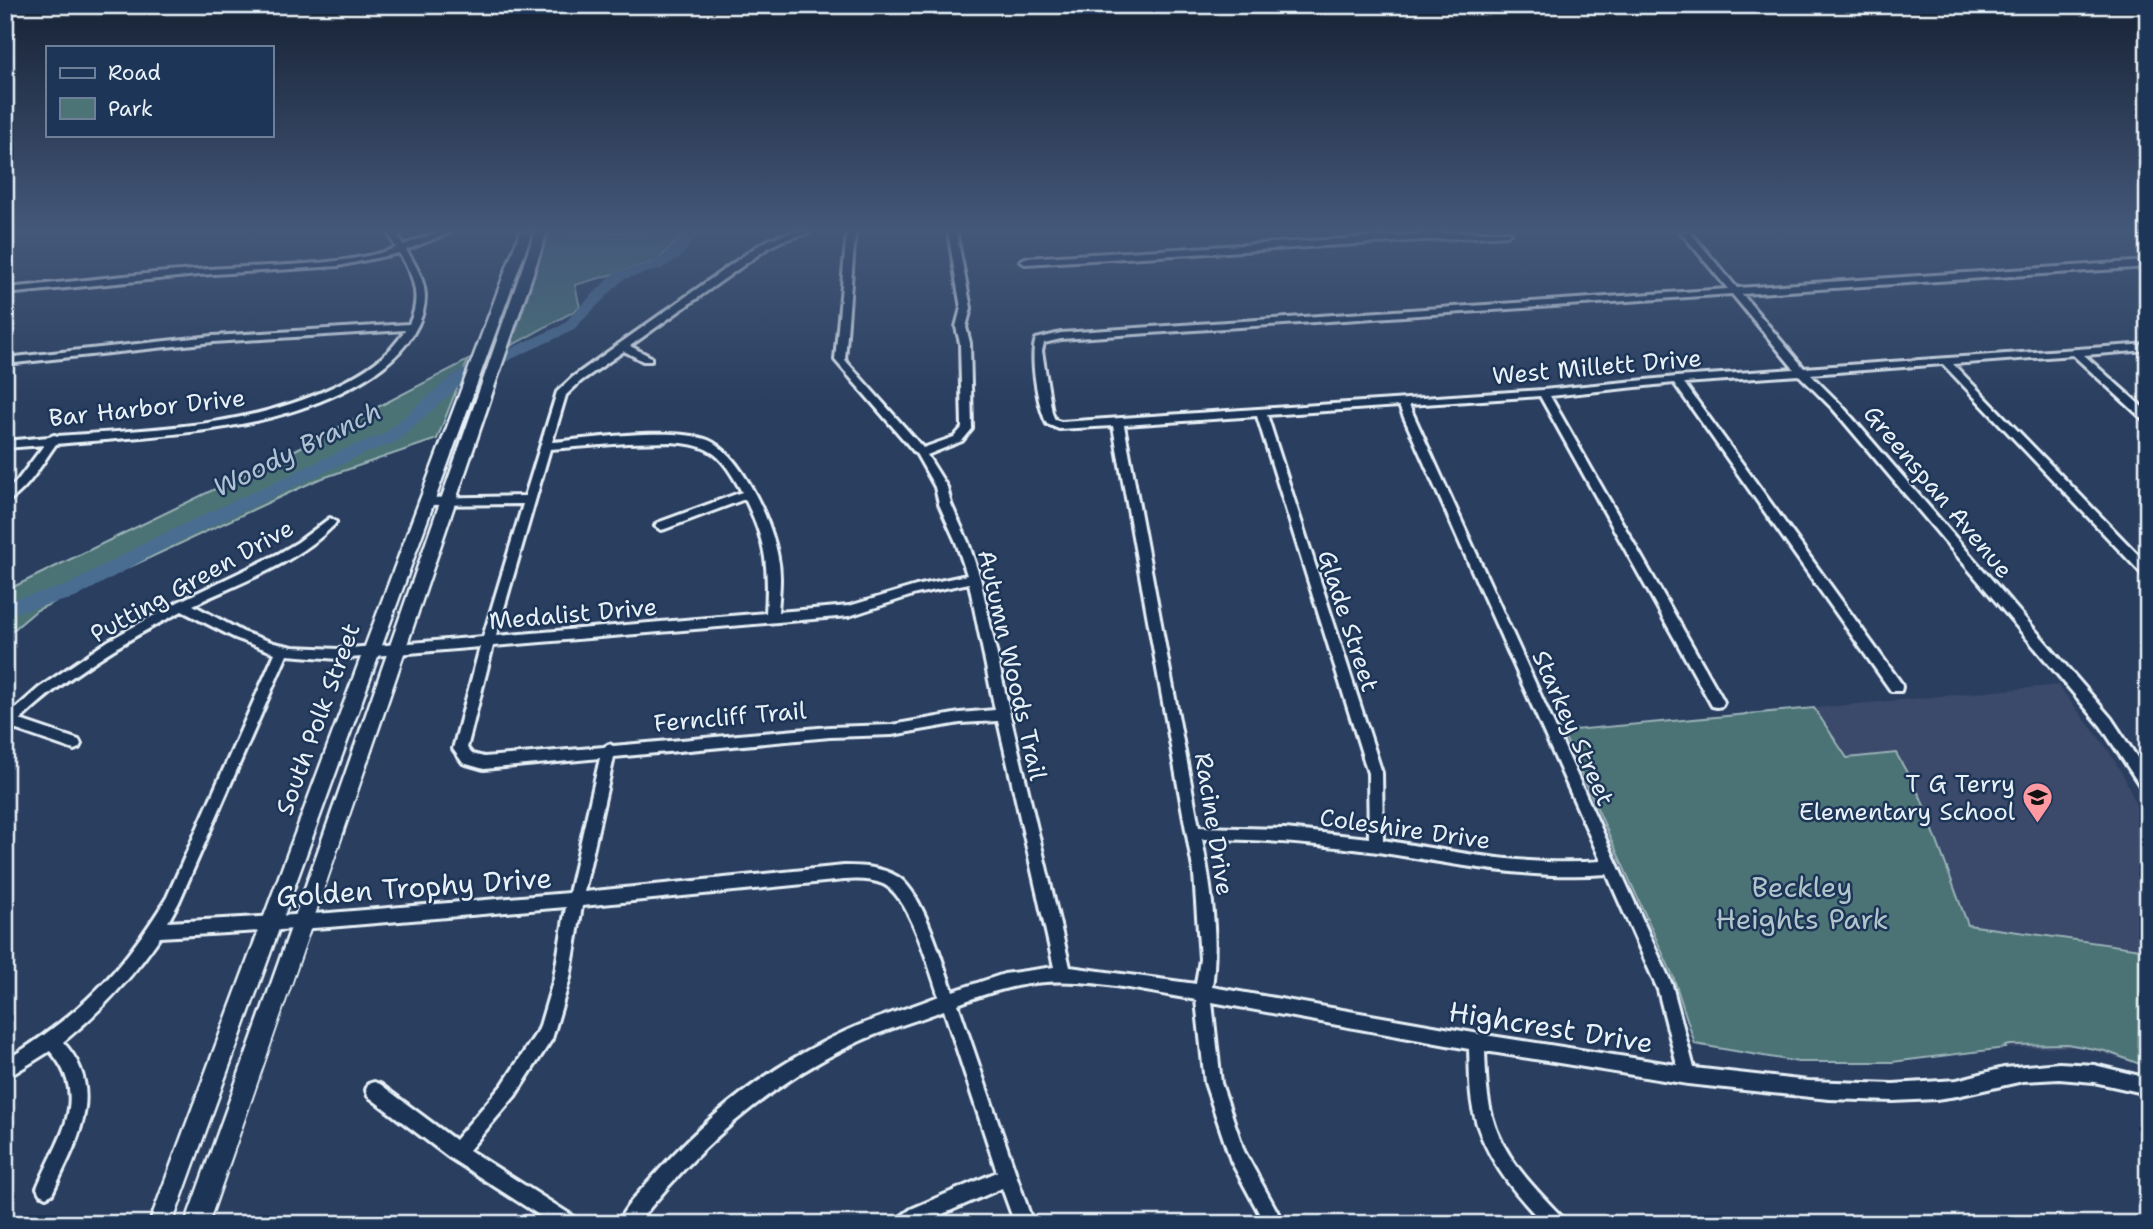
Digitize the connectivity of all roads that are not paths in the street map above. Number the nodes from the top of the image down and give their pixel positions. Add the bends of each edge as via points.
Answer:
1 (420, 289) edge
2 (505, 289) edge
3 (520, 289) edge
4 (703, 289) edge
5 (846, 289) edge
6 (963, 289) edge
7 (1733, 289) edge
8 (1774, 289) edge
9 (1735, 292) junction
10 (412, 327) junction
11 (622, 346) junction
12 (2148, 347) edge
13 (2076, 353) junction
14 (647, 359) dead end
15 (5, 361) edge
16 (1946, 362) junction
17 (1802, 372) junction
18 (1677, 380) junction
19 (1543, 393) junction
20 (1403, 403) junction
21 (1261, 412) junction
22 (2148, 418) edge
23 (1118, 424) junction
24 (54, 438) junction
25 (5, 445) edge
26 (545, 446) junction
27 (921, 453) junction
28 (747, 494) junction
29 (5, 499) edge
30 (449, 500) junction
31 (529, 500) junction
32 (426, 501) junction
33 (330, 522) dead end
34 (661, 526) dead end
35 (2148, 573) edge
36 (974, 578) junction
37 (183, 605) junction
38 (772, 619) junction
39 (488, 642) junction
40 (396, 649) junction
41 (370, 651) junction
42 (282, 652) junction
43 (1896, 687) dead end
44 (1717, 702) dead end
45 (1003, 715) junction
46 (7, 724) edge
47 (74, 744) dead end
48 (608, 750) junction
49 (2148, 786) edge
50 (1192, 833) junction
51 (1376, 846) junction
52 (1610, 867) junction
53 (575, 901) junction
54 (305, 921) junction
55 (272, 924) junction
56 (157, 930) junction
57 (1064, 975) junction
58 (1203, 992) junction
59 (949, 1000) junction
60 (52, 1042) junction
61 (1477, 1042) junction
62 (5, 1071) edge
63 (1688, 1076) junction
64 (2148, 1086) edge
65 (374, 1090) dead end
66 (456, 1152) junction
67 (1006, 1177) junction
68 (46, 1188) dead end
69 (160, 1224) edge
70 (195, 1224) edge
71 (570, 1224) edge
72 (626, 1224) edge
73 (905, 1224) edge
74 (1024, 1224) edge
75 (1275, 1224) edge
76 (1557, 1224) edge

1 - 10 street, Bar Harbor Drive
2 - 32 main road, South Polk Street
3 - 30 main road, South Polk Street
4 - 11 street
5 - 27 street, Autumn Woods Trail via 840,360
6 - 27 street via 967,429 958,439
7 - 9 street, Greenspan Avenue
8 - 9 street
9 - 17 street, Greenspan Avenue
9 - 23 street, West Millett Drive via 1043,338 1037,344 1051,422 1059,426
10 - 15 street via 254,335
10 - 24 street, Bar Harbor Drive via 400,347 376,368 281,411 216,426
11 - 14 street
11 - 26 street via 562,394
12 - 13 street, West Millett Drive
13 - 16 street, West Millett Drive
13 - 22 street
16 - 17 street, West Millett Drive
16 - 35 street
17 - 18 street, West Millett Drive
17 - 49 street, Greenspan Avenue via 1838,408 2106,722
18 - 19 street, West Millett Drive
18 - 43 street
19 - 20 street, West Millett Drive
19 - 44 street
20 - 21 street, West Millett Drive
20 - 52 street, Starkey Street
21 - 23 street, West Millett Drive
21 - 51 street, Glade Street via 1375,773
23 - 50 street, Racine Drive
24 - 25 street, Bar Harbor Drive
24 - 29 street
26 - 28 street via 664,439 697,442 721,453
26 - 31 street
27 - 36 street, Autumn Woods Trail via 941,487
28 - 34 street
28 - 38 street via 764,527 773,560
30 - 31 street
30 - 32 street
30 - 40 main road, South Polk Street
31 - 39 street
32 - 41 main road, South Polk Street
33 - 37 street, Putting Green Drive via 300,547
36 - 38 street, Medalist Drive via 849,611
36 - 45 street, Autumn Woods Trail
37 - 42 street, Medalist Drive via 252,642
37 - 46 street, Putting Green Drive via 86,663
38 - 39 street, Medalist Drive
39 - 40 street, Medalist Drive
39 - 48 street, Ferncliff Trail via 460,742 462,754 484,763
40 - 41 street, Medalist Drive
40 - 54 main road, South Polk Street
41 - 42 street, Medalist Drive
41 - 55 main road, South Polk Street
42 - 56 street
45 - 48 street, Ferncliff Trail via 892,730
45 - 57 street, Autumn Woods Trail
46 - 47 street
48 - 53 street
50 - 51 street, Coleshire Drive via 1252,832
50 - 58 street, Racine Drive via 1201,874 1208,959
51 - 52 street, Coleshire Drive via 1521,868 1570,872
52 - 63 street, Starkey Street via 1667,990
53 - 54 street, Golden Trophy Drive
53 - 59 street, Golden Trophy Drive via 844,873 883,877 906,895
53 - 66 street via 562,978 546,1032 509,1090
54 - 55 street, Golden Trophy Drive
54 - 70 main road, South Polk Street
55 - 56 street, Golden Trophy Drive
55 - 69 main road, South Polk Street
56 - 60 street via 109,993
57 - 58 street, Highcrest Drive
57 - 59 street, Highcrest Drive via 1011,980
58 - 61 street, Highcrest Drive
58 - 75 street, Racine Drive via 1213,1083 1223,1117 1247,1176
59 - 67 street
59 - 72 street, Highcrest Drive via 849,1038 783,1075 695,1142
60 - 62 street
60 - 68 street via 74,1068 78,1099 76,1122
61 - 63 street, Highcrest Drive
61 - 76 street via 1479,1090 1487,1128 1516,1176
63 - 64 street, Highcrest Drive via 1794,1088 1899,1092 2062,1069
65 - 66 street
66 - 71 street
67 - 73 street
67 - 74 street

